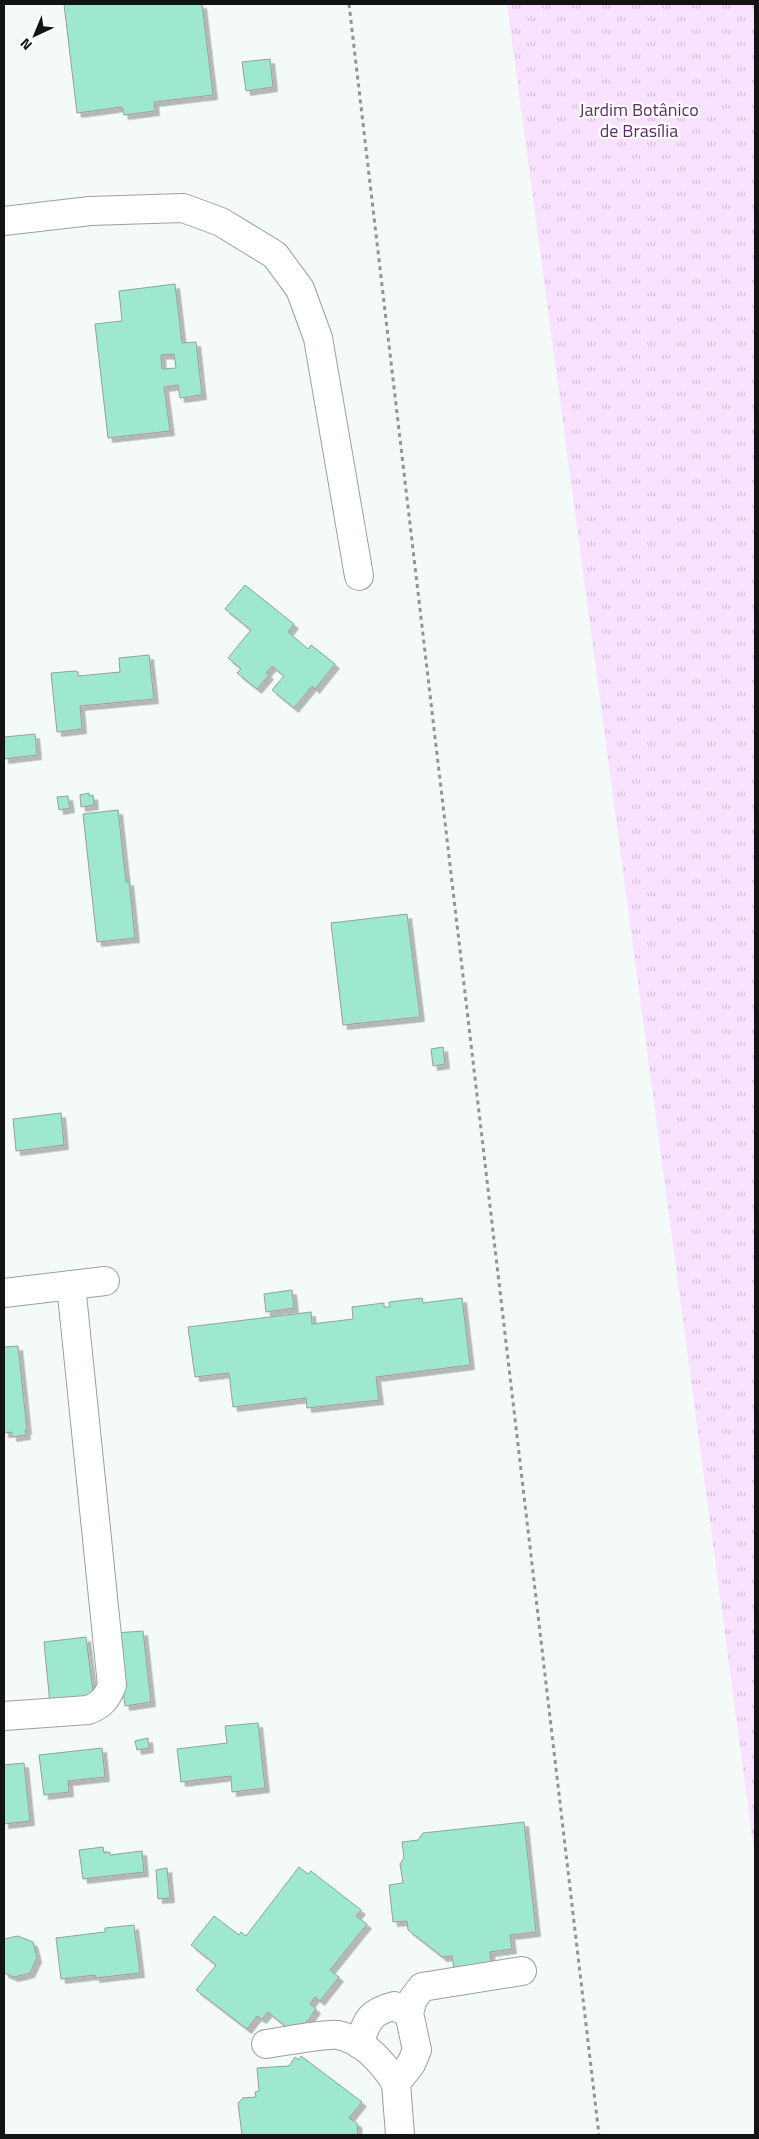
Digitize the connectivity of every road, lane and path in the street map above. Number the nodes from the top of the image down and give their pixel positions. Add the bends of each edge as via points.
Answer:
1 (349, 4) edge
2 (4, 221) edge
3 (359, 576) dead end
4 (105, 1281) dead end
5 (71, 1285) junction
6 (4, 1293) edge
7 (4, 1716) edge
8 (522, 1971) dead end
9 (409, 2013) junction
10 (266, 2044) dead end
11 (359, 2044) junction
12 (396, 2083) junction
13 (400, 2135) edge
14 (600, 2135) edge

1 - 14 path
2 - 3 street via 90,211 183,208 221,222 274,255 300,289 318,338
4 - 5 street
5 - 6 street
5 - 7 street via 112,1685 106,1699 88,1710
8 - 9 street via 422,1988 413,1999
9 - 11 street via 394,2006 380,2009 368,2019
9 - 12 street via 417,2050 412,2064
10 - 11 street via 337,2034
11 - 12 street via 383,2064
12 - 13 street

